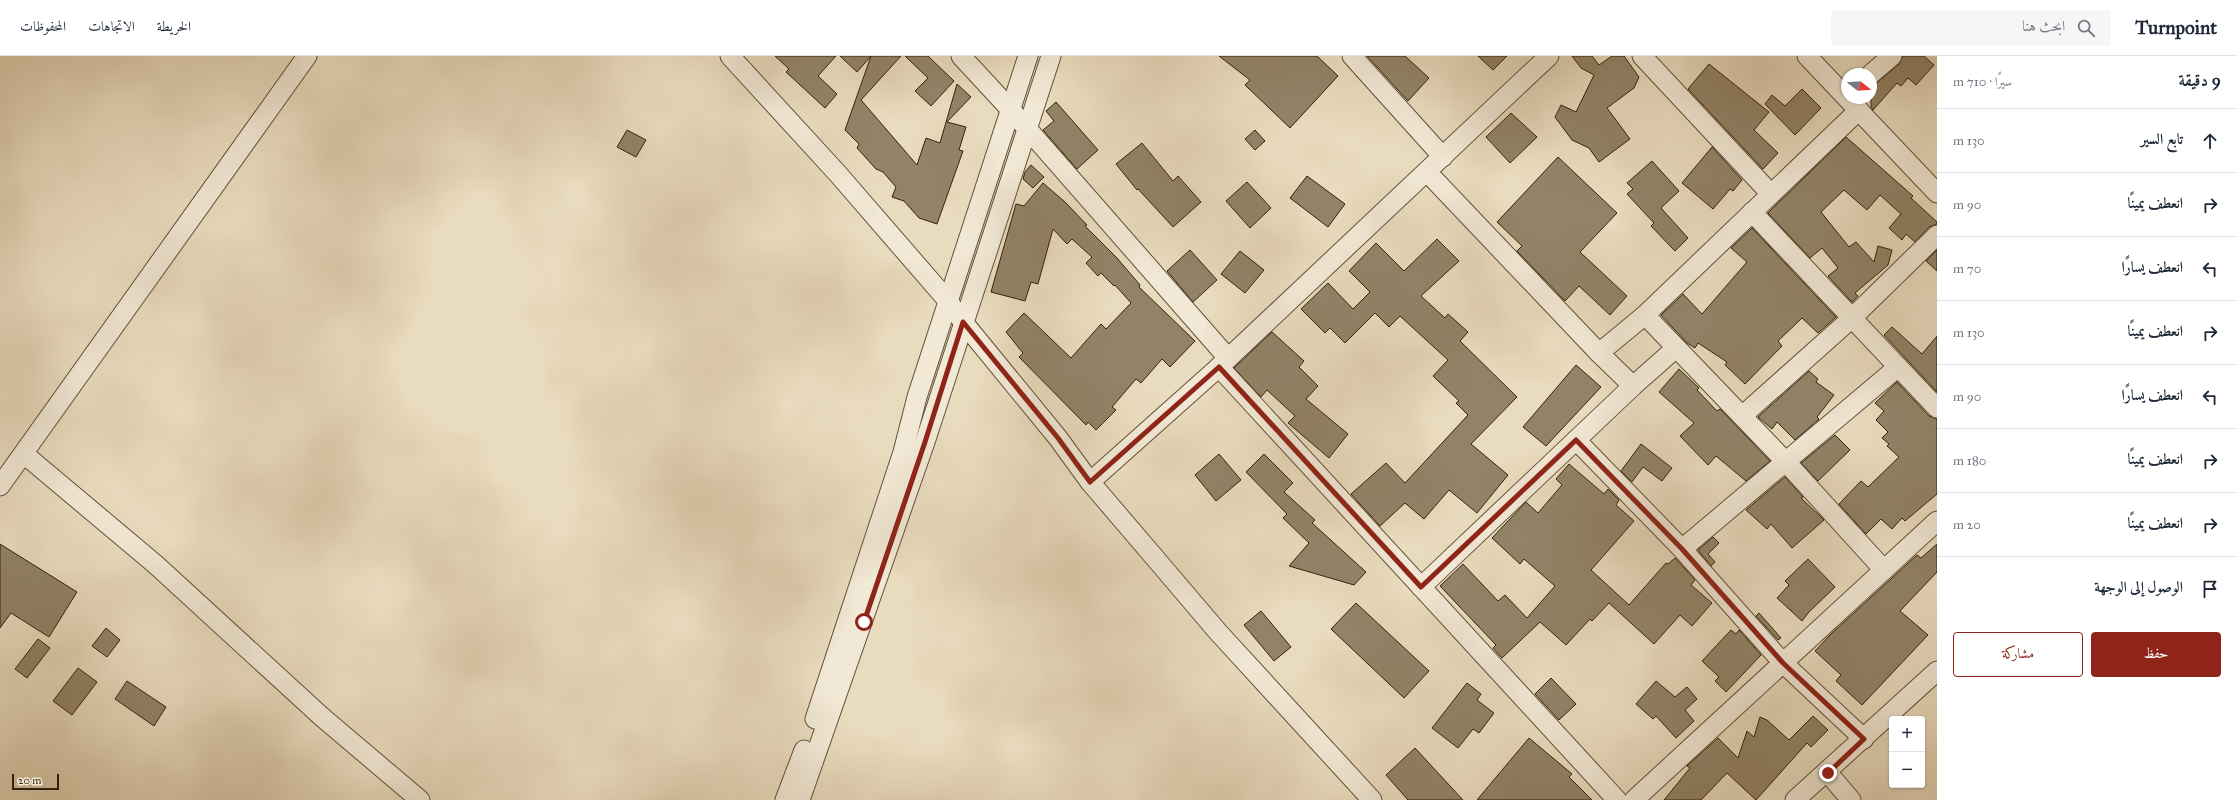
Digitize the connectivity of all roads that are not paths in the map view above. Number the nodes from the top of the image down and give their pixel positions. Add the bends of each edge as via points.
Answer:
1 (307, 56) edge
2 (730, 56) edge
3 (961, 56) edge
4 (1028, 56) edge
5 (1051, 56) edge
6 (1352, 56) edge
7 (1549, 56) edge
8 (1642, 56) edge
9 (1807, 56) edge
10 (1892, 56) edge
11 (1877, 69) edge
12 (1841, 91) edge
13 (1853, 104) edge
14 (1010, 109) junction
15 (1859, 110) junction
16 (1027, 128) junction
17 (1443, 157) junction
18 (1427, 172) junction
19 (1770, 193) junction
20 (1937, 193) edge
21 (1752, 212) junction
22 (1937, 234) edge
23 (948, 301) junction
24 (1645, 314) junction
25 (1852, 318) junction
26 (963, 322) junction
27 (1676, 348) junction
28 (1599, 353) junction
29 (1223, 362) junction
30 (1898, 367) junction
31 (1633, 386) junction
32 (1937, 408) edge
33 (1742, 416) junction
34 (1576, 440) junction
35 (24, 454) junction
36 (1786, 462) junction
37 (1090, 482) junction
38 (0, 486) edge
39 (1937, 521) edge
40 (1682, 549) junction
41 (1884, 570) junction
42 (1421, 587) junction
43 (1783, 663) junction
44 (1937, 671) edge
45 (1864, 739) junction
46 (1828, 773) junction
47 (420, 800) edge
48 (785, 800) edge
49 (800, 800) edge
50 (1372, 800) edge
51 (1617, 800) edge
52 (1634, 800) edge
53 (1795, 800) edge
54 (1851, 800) edge

1 - 35 street
2 - 23 street via 838,174
3 - 14 street
4 - 14 street
5 - 16 street
6 - 17 street
7 - 17 street
8 - 19 street
9 - 12 street
10 - 11 street
13 - 15 street
14 - 16 street
14 - 23 street
15 - 19 street
15 - 20 street
16 - 26 street
16 - 29 street
17 - 18 street
18 - 28 street
18 - 29 street
19 - 21 street
21 - 24 street
21 - 25 street
22 - 25 street
23 - 26 street
23 - 48 street via 917,398 904,452 850,617
24 - 27 street
24 - 28 street
25 - 30 street
25 - 33 street
26 - 37 street via 1058,438
26 - 49 street via 925,442
27 - 31 street
27 - 33 street
28 - 31 street
29 - 37 street
29 - 42 street
30 - 32 street
30 - 36 street
31 - 34 street
33 - 36 street
34 - 40 street
34 - 42 street
35 - 38 street
35 - 47 street via 155,564 322,717
36 - 40 street
36 - 41 street
37 - 50 street via 1218,632
39 - 41 street
40 - 43 street
41 - 43 street
42 - 51 street
43 - 45 street
43 - 52 street
44 - 45 street
45 - 46 street
46 - 53 street
46 - 54 street

